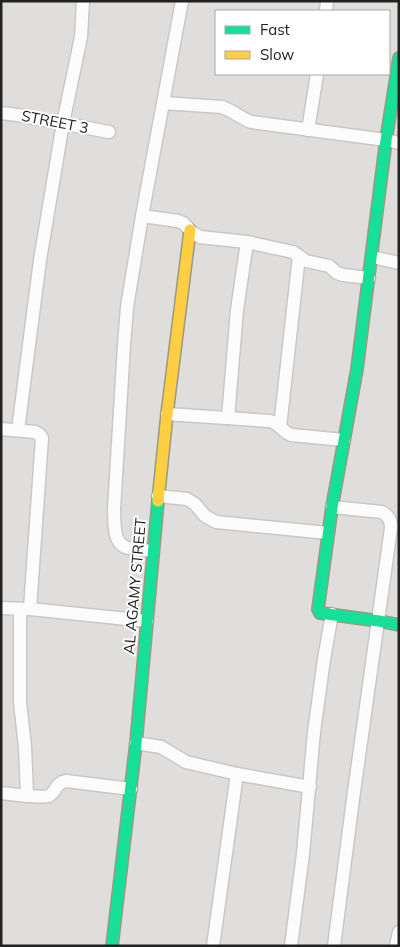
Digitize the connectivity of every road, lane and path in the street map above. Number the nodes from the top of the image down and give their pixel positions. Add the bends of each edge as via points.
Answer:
1 (83, 1) edge
2 (182, 1) edge
3 (399, 58) edge
4 (316, 75) edge
5 (163, 103) junction
6 (1, 113) edge
7 (63, 123) junction
8 (308, 130) junction
9 (109, 132) dead end
10 (386, 140) junction
11 (399, 143) edge
12 (142, 216) junction
13 (190, 230) junction
14 (247, 242) junction
15 (299, 256) junction
16 (372, 257) junction
17 (399, 263) edge
18 (369, 278) junction
19 (167, 414) junction
20 (228, 418) junction
21 (280, 426) junction
22 (1, 430) edge
23 (18, 430) junction
24 (344, 440) junction
25 (158, 496) junction
26 (332, 507) junction
27 (328, 533) junction
28 (153, 550) junction
29 (1, 608) edge
30 (25, 608) junction
31 (332, 614) junction
32 (147, 621) junction
33 (379, 621) junction
34 (399, 625) edge
35 (136, 743) junction
36 (237, 774) junction
37 (310, 787) junction
38 (131, 788) junction
39 (1, 793) edge
40 (26, 795) junction
41 (399, 932) edge
42 (112, 946) edge
43 (213, 946) edge
44 (291, 946) edge
45 (334, 946) edge
46 (396, 946) edge

1 - 7 street via 82,37
2 - 5 street
3 - 10 street
4 - 8 street
5 - 8 street via 222,107 251,122
5 - 12 street
6 - 7 street, STREET 3
7 - 9 street, STREET 3
7 - 23 street via 40,260
8 - 10 street
10 - 11 street
10 - 16 street
12 - 13 street via 178,221
12 - 28 street via 127,307 114,509 116,535 120,543 125,547
13 - 14 street via 200,237
13 - 19 street, AL AGAMY STREET
14 - 15 street
14 - 20 street via 237,310
15 - 18 street via 306,261 329,266 342,275
15 - 21 street
16 - 17 street
16 - 18 street
18 - 24 street
19 - 20 street
19 - 25 street, AL AGAMY STREET
20 - 21 street via 270,421
21 - 24 street via 291,435
22 - 23 street
23 - 30 street via 35,432 42,438
24 - 26 street
25 - 27 street via 187,499 216,522
25 - 28 street, AL AGAMY STREET
26 - 27 street
26 - 33 street via 382,512 390,519
27 - 31 street via 318,609 320,614
28 - 32 street, AL AGAMY STREET
29 - 30 street
30 - 32 street
30 - 40 street via 20,702
31 - 33 street
31 - 37 street via 314,732
32 - 35 street, AL AGAMY STREET
33 - 34 street
33 - 45 street
35 - 36 street via 161,747 186,762
35 - 38 street, AL AGAMY STREET
36 - 37 street
36 - 43 street
37 - 44 street
38 - 40 street via 66,781 59,783 45,797
38 - 42 street, AL AGAMY STREET
39 - 40 street
41 - 46 street

